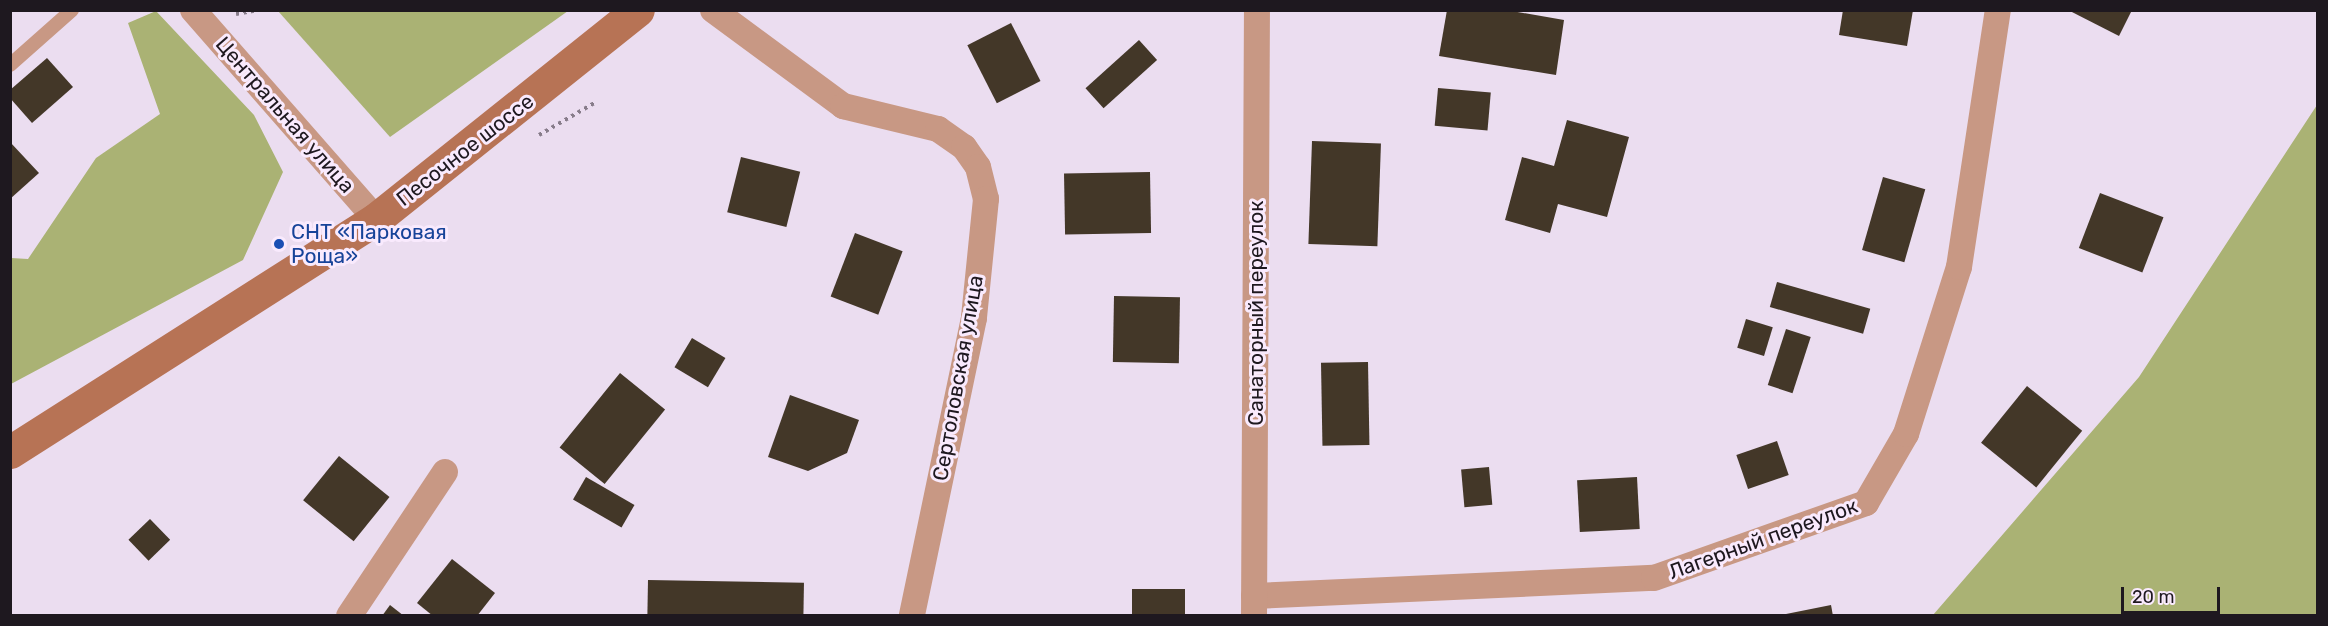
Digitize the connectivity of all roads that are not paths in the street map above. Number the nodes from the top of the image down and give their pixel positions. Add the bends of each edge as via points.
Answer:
1 (72, 10) edge
2 (193, 10) edge
3 (713, 10) edge
4 (1257, 10) edge
5 (1998, 10) edge
6 (626, 14) edge
7 (10, 65) edge
8 (376, 219) junction
9 (10, 453) edge
10 (445, 472) dead end
11 (1254, 606) edge
12 (349, 615) edge
13 (912, 615) edge

1 - 7 lane
2 - 8 street, Центральная улица
3 - 13 street, Сертоловская улица via 843,106 938,129 964,147 978,167 986,199 974,318
4 - 11 street, Санаторный переулок
5 - 11 street, Лагерный переулок via 1959,267 1906,434 1866,504 1654,578
6 - 8 main road, Песочное шоссе
8 - 9 main road, Песочное шоссе
10 - 12 street

